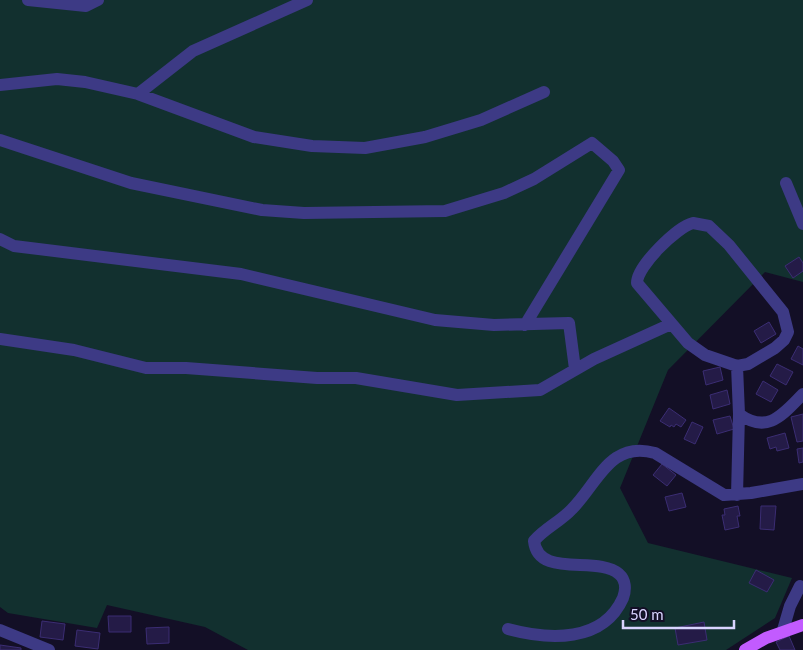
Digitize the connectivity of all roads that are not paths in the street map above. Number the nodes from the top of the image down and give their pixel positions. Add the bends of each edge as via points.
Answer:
1 (28, 0) edge
2 (98, 0) edge
3 (307, 0) edge
4 (0, 85) edge
5 (544, 92) dead end
6 (138, 94) junction
7 (0, 140) edge
8 (786, 183) dead end
9 (803, 224) edge
10 (0, 239) edge
11 (672, 324) junction
12 (525, 325) junction
13 (0, 338) edge
14 (737, 366) junction
15 (575, 369) junction
16 (803, 394) edge
17 (739, 414) junction
18 (803, 484) edge
19 (737, 495) junction
20 (802, 587) edge
21 (803, 625) edge
22 (508, 629) dead end
23 (0, 630) edge
24 (783, 630) junction
25 (49, 650) edge
26 (744, 650) edge

1 - 2 street via 86,6
3 - 6 street via 193,51
4 - 6 street via 57,80 85,82
5 - 6 street via 481,120 425,137 365,148 312,146 254,137
7 - 12 street via 131,183 262,210 304,213 445,211 512,190 592,143 619,170
8 - 9 street
10 - 12 street via 14,246 241,274 435,320
11 - 14 street via 697,351
11 - 14 street via 640,288 637,278 676,231 685,225 703,223 729,245 783,312 787,323 788,332 775,348 748,364
11 - 15 street
12 - 15 street via 569,323
13 - 15 street via 74,350 146,368 356,378 457,395 540,390
14 - 17 street
16 - 17 street via 774,420 756,423
17 - 19 street
18 - 19 street
19 - 22 street via 715,491 655,453 643,450 623,452 610,462 572,509 560,521 543,530 534,541 540,556 572,565 612,569 625,584 620,605 601,625 576,635 543,635
20 - 24 street via 790,606
21 - 24 main road
23 - 25 street
24 - 26 main road

